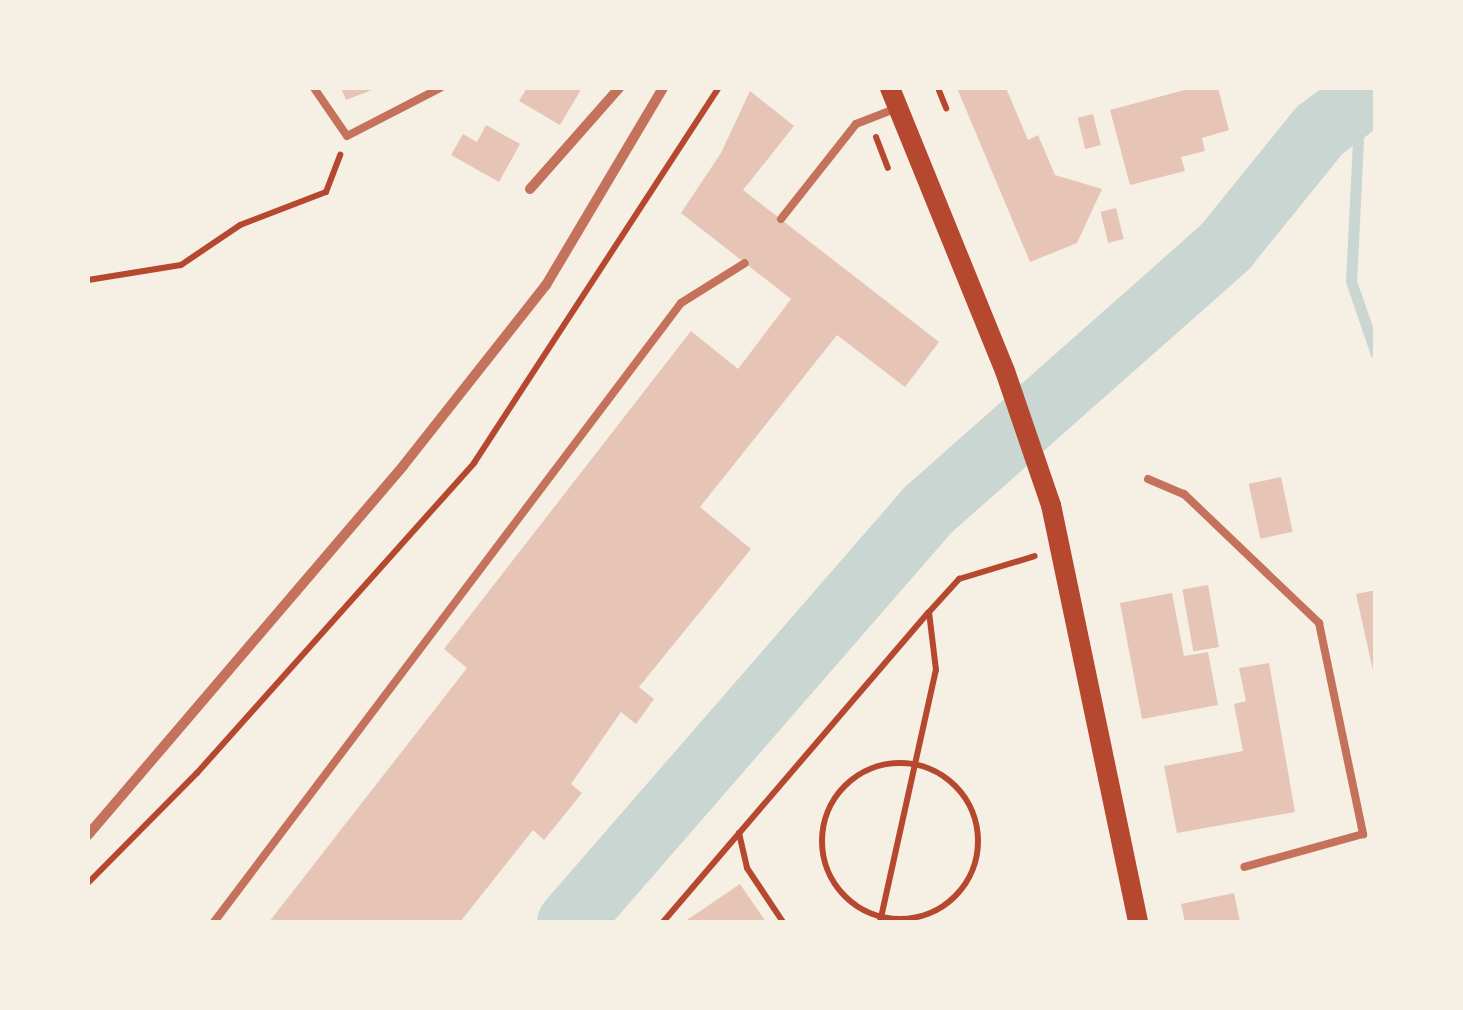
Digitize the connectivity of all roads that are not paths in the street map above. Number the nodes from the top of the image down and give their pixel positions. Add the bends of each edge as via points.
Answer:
1 (314, 88) edge
2 (440, 88) edge
3 (619, 88) edge
4 (662, 88) edge
5 (890, 88) edge
6 (897, 108) junction
7 (530, 189) dead end
8 (781, 219) dead end
9 (745, 264) dead end
10 (1148, 479) dead end
11 (88, 835) edge
12 (1244, 866) dead end
13 (214, 922) edge
14 (1138, 922) edge

1 - 2 lane via 346,136
3 - 7 street
4 - 11 street via 546,286 403,466
5 - 6 main road
6 - 8 lane via 856,124
6 - 14 main road via 1005,371 1051,505
9 - 13 lane via 680,304
10 - 12 lane via 1184,494 1319,623 1362,834

